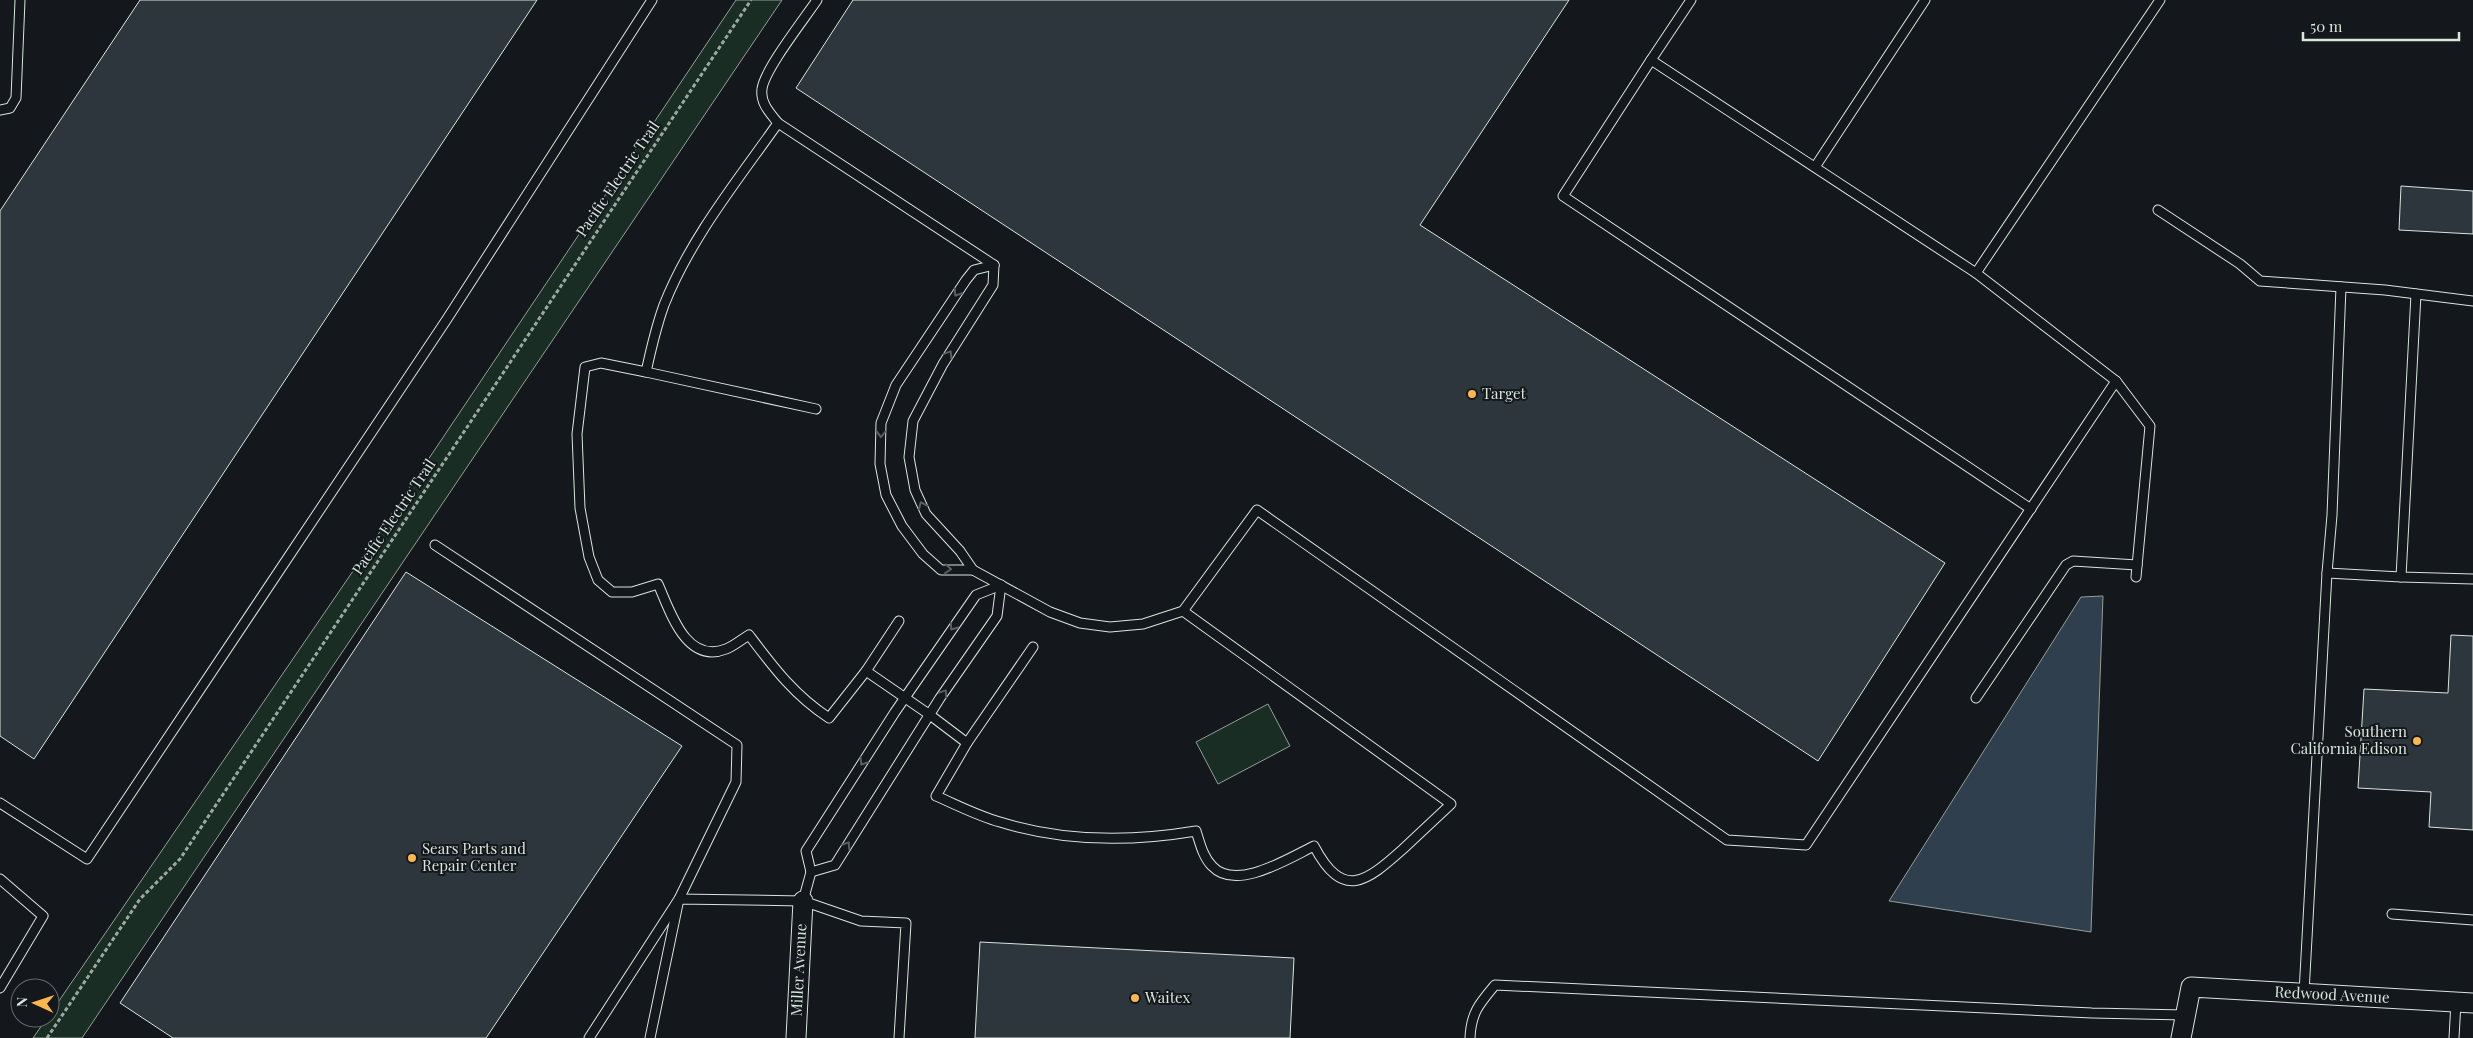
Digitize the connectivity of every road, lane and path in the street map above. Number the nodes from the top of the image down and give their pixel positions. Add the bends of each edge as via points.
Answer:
1 (20, 0) edge
2 (652, 0) edge
3 (750, 0) edge
4 (817, 0) edge
5 (1691, 0) edge
6 (1925, 0) edge
7 (2160, 0) edge
8 (1651, 60) junction
9 (0, 110) edge
10 (778, 123) junction
11 (1815, 168) junction
12 (2158, 210) dead end
13 (994, 265) junction
14 (1976, 273) junction
15 (2341, 287) junction
16 (2416, 294) junction
17 (2473, 301) edge
18 (646, 372) junction
19 (2116, 381) junction
20 (816, 409) dead end
21 (2030, 510) junction
22 (435, 545) dead end
23 (2137, 565) junction
24 (973, 570) junction
25 (2327, 573) junction
26 (2136, 577) dead end
27 (2401, 577) junction
28 (2473, 578) edge
29 (1001, 585) junction
30 (1183, 612) junction
31 (899, 621) dead end
32 (1033, 647) dead end
33 (866, 671) junction
34 (1976, 698) dead end
35 (904, 699) junction
36 (930, 715) junction
37 (967, 743) junction
38 (0, 803) edge
39 (811, 872) junction
40 (0, 879) edge
41 (679, 899) junction
42 (803, 901) junction
43 (2392, 914) dead end
44 (2473, 920) edge
45 (0, 988) edge
46 (2304, 993) junction
47 (2464, 1003) edge
48 (2185, 1015) junction
49 (47, 1038) edge
50 (589, 1038) edge
51 (650, 1038) edge
52 (796, 1038) edge
53 (899, 1038) edge
54 (1470, 1038) edge
55 (2181, 1038) edge
56 (2454, 1038) edge

1 - 9 lane via 16,98 10,108
2 - 38 lane via 442,327 87,859
3 - 49 path, Pacific Electric Trail via 180,859 140,899
4 - 10 lane via 767,74 762,88 762,100
5 - 8 lane
6 - 11 lane
7 - 14 lane
8 - 11 lane
8 - 21 lane via 1563,196
10 - 13 lane
10 - 18 lane via 694,245 664,304
11 - 14 lane
12 - 15 lane via 2240,264 2260,281
24 -> 13 lane via 960,550 926,514 915,490 909,457 913,421 943,364 993,285
13 -> 24 lane via 974,270 966,280 896,385 881,423 880,464 886,495 902,526 922,554 941,570
14 - 19 lane
15 - 16 lane
15 - 25 lane
16 - 17 lane
16 - 27 lane
18 - 20 lane
18 - 33 lane via 601,363 585,367 577,434 580,508 589,557 598,580 612,592 632,592 658,584 681,632 693,647 709,653 726,649 749,634 780,676 805,702 829,718
19 - 21 lane
19 - 23 lane via 2150,426
21 - 30 lane via 1806,845 1727,840 1257,510
22 - 41 lane via 736,745 736,782
23 - 26 lane
23 - 34 lane via 2073,561 2066,565
24 - 29 lane
25 - 27 lane
25 - 46 lane
27 - 28 lane
29 - 30 lane via 1050,612 1080,623 1110,628 1143,624
29 -> 35 lane via 976,595
36 -> 29 lane via 996,616
30 - 37 lane via 1451,804 1377,872 1358,881 1343,880 1330,872 1314,846 1255,874 1229,876 1213,867 1202,850 1196,831 1160,837 1077,839 1000,822 936,796
31 - 33 lane
32 - 37 lane
33 - 35 lane
35 - 36 lane
35 -> 39 lane via 806,851
36 - 37 lane
39 -> 36 lane via 834,865
39 - 42 lane
40 - 45 lane via 43,916
41 - 42 lane
41 - 50 lane
41 - 51 lane
42 - 52 street, Miller Avenue
42 - 53 lane via 861,921 906,923
43 - 44 lane
46 - 47 street, Redwood Avenue
46 - 48 street, Redwood Avenue via 2191,987
47 - 56 lane
48 - 54 lane via 1495,985 1478,1005 1471,1022
48 - 55 street

